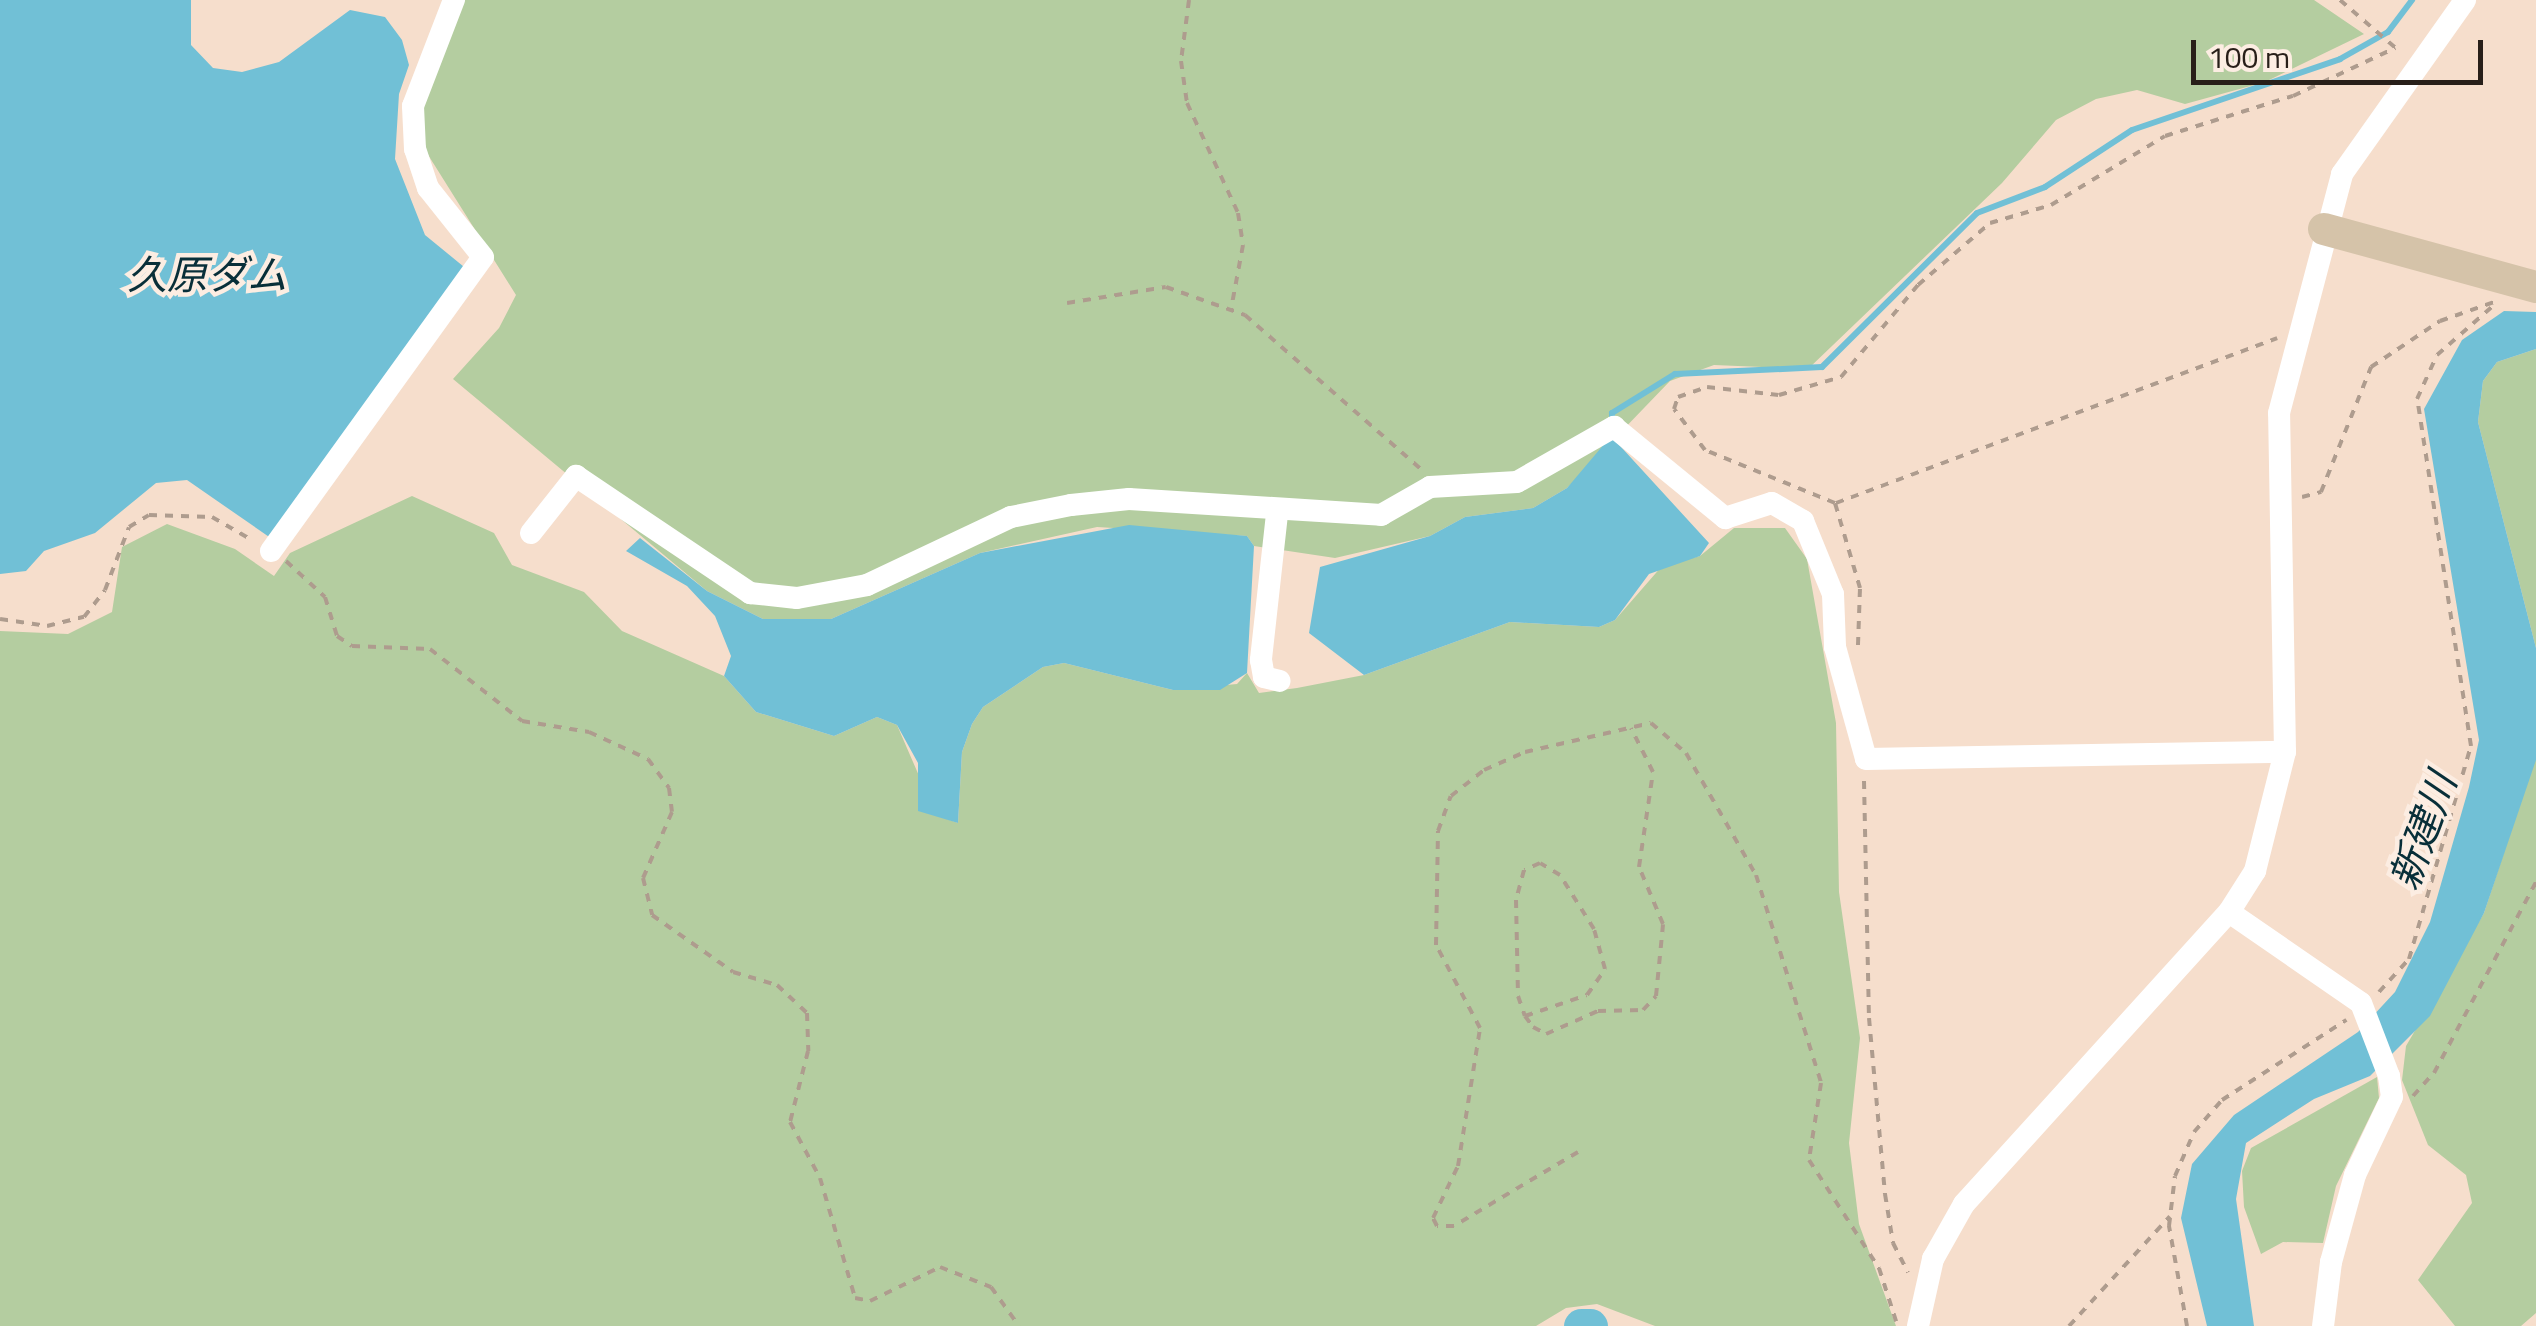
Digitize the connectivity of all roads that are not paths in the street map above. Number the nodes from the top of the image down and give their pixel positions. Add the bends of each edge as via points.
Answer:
1 (454, 0) edge
2 (2465, 0) edge
3 (2324, 229) junction
4 (2536, 287) edge
5 (1276, 514) junction
6 (531, 532) dead end
7 (271, 552) road end
8 (1280, 681) dead end
9 (2285, 752) junction
10 (2229, 912) junction
11 (1918, 1326) edge
12 (2323, 1326) edge

1 - 7 street via 413,106 415,148 428,188 482,257
2 - 3 street via 2342,174
3 - 4 street
3 - 9 street via 2279,412
5 - 6 street via 1129,499 1071,505 1012,517 866,585 797,598 750,592 576,476
5 - 8 street via 1261,660 1264,677
5 - 9 street via 1381,515 1440,485 1517,482 1614,427 1725,518 1772,504 1802,522 1833,594 1834,648 1866,759
9 - 10 street via 2272,828
10 - 11 street via 1964,1204 1921,1293
10 - 12 street via 2360,1003 2389,1076 2392,1097 2355,1175 2331,1262

